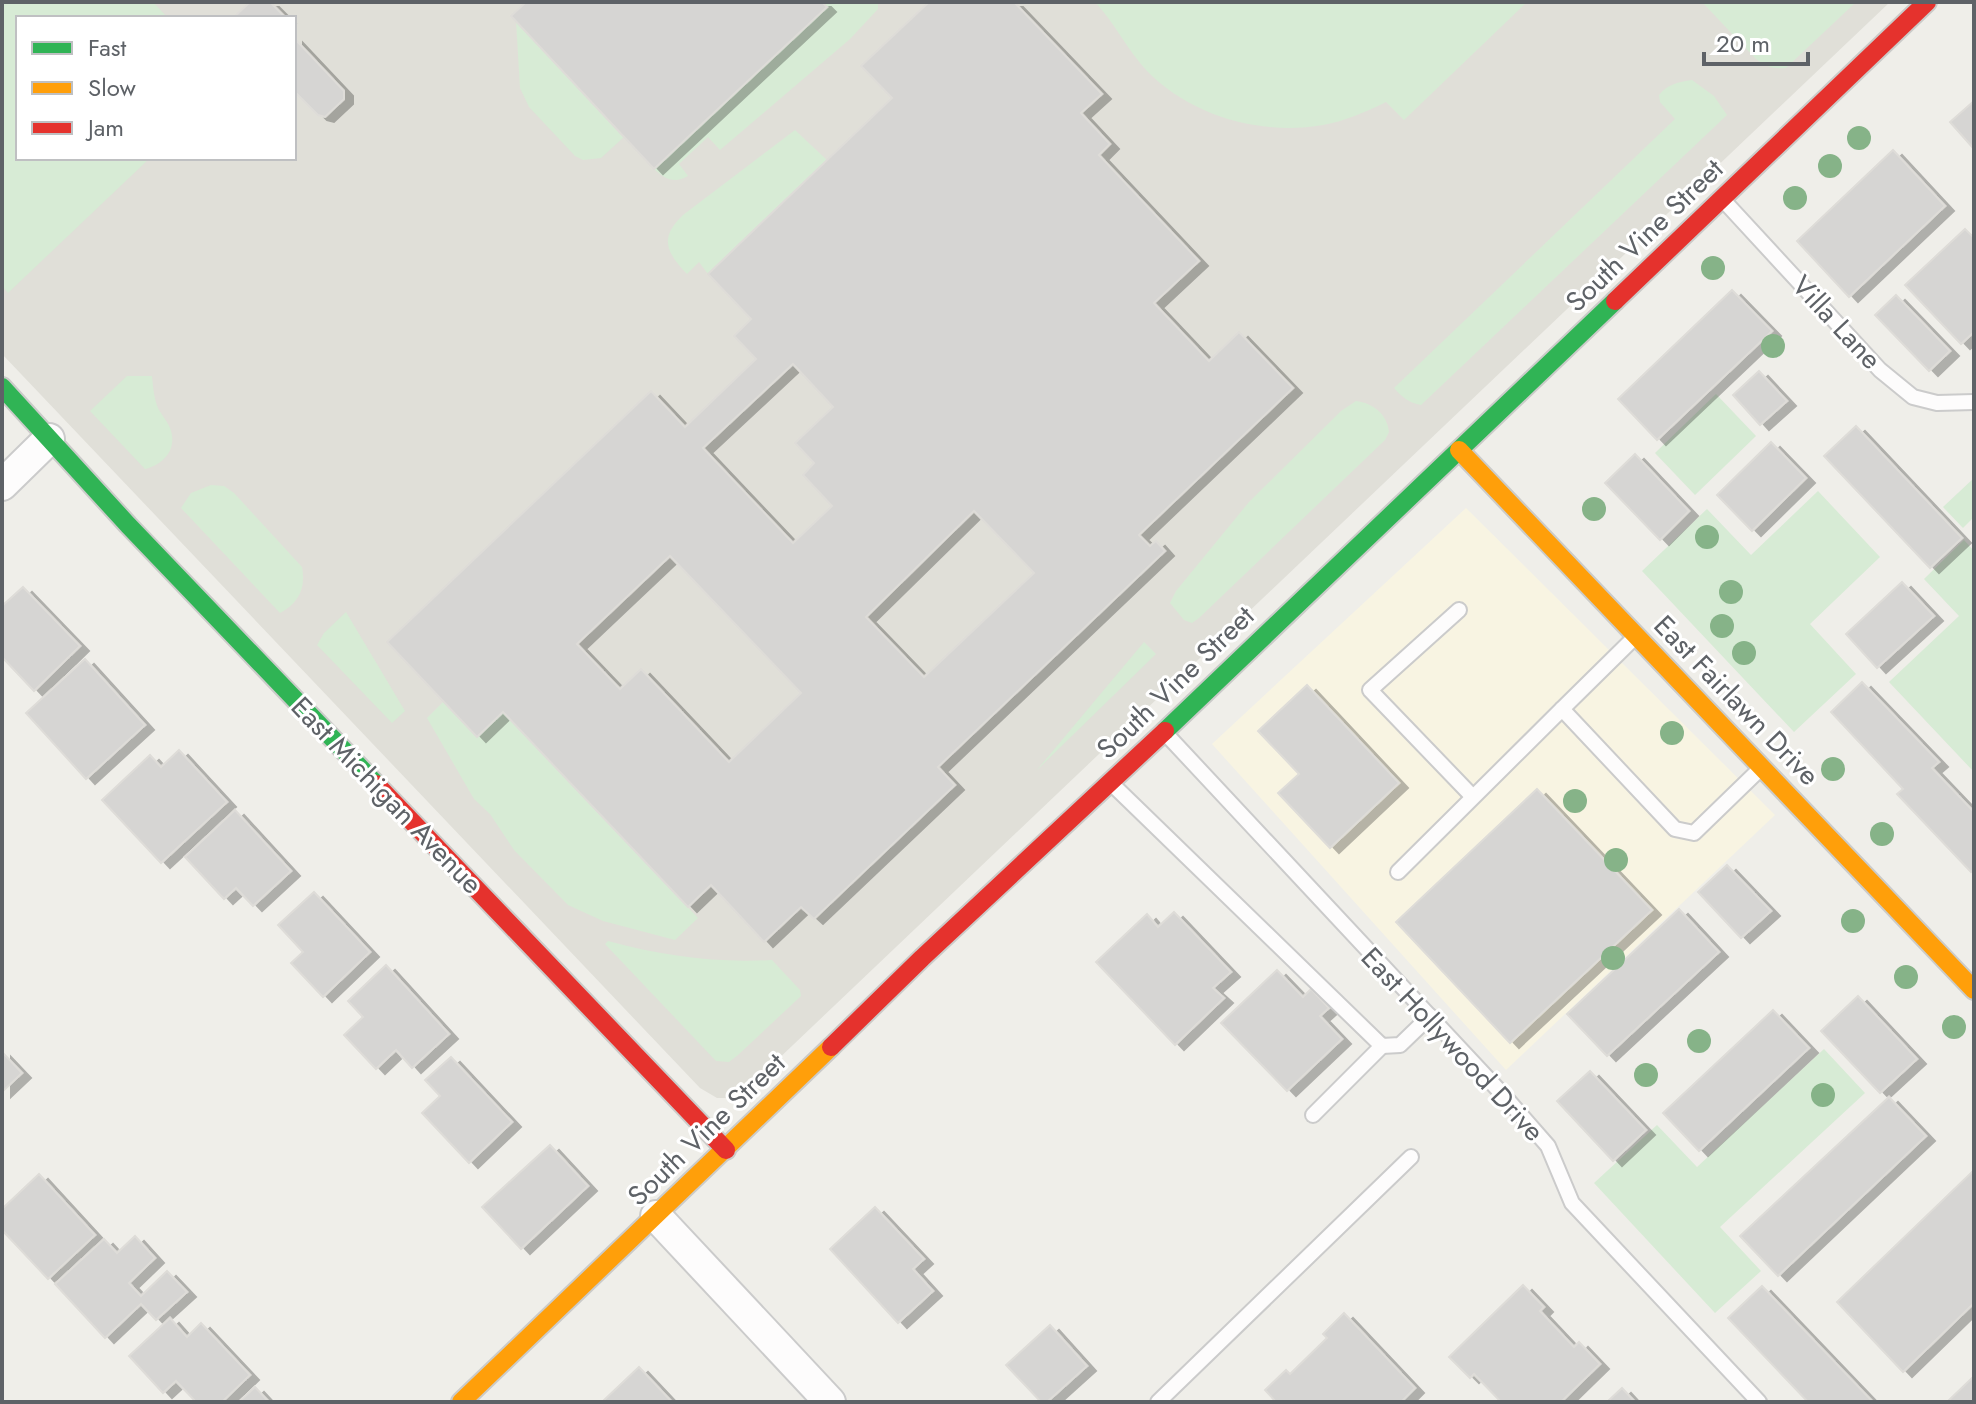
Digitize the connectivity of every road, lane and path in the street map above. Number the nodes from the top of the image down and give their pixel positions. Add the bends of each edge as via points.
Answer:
1 (1927, 2) edge
2 (1722, 199) junction
3 (2, 387) edge
4 (1974, 402) edge
5 (49, 439) junction
6 (1459, 450) junction
7 (2, 485) edge
8 (1459, 610) dead end
9 (1637, 636) junction
10 (1562, 709) junction
11 (1164, 732) junction
12 (1763, 767) junction
13 (1109, 782) junction
14 (1472, 796) junction
15 (1398, 872) dead end
16 (1974, 990) edge
17 (1430, 1016) junction
18 (1382, 1046) junction
19 (1313, 1115) dead end
20 (726, 1150) junction
21 (1411, 1157) dead end
22 (656, 1216) junction
23 (461, 1402) edge
24 (830, 1402) edge
25 (1158, 1402) edge
26 (1759, 1402) edge

1 - 2 main road, South Vine Street
2 - 4 lane, Villa Lane via 1880,370 1913,397 1937,403
2 - 6 main road, South Vine Street
3 - 5 main road, East Michigan Avenue
5 - 7 street
5 - 20 main road, East Michigan Avenue
6 - 9 main road, East Fairlawn Drive
6 - 11 main road, South Vine Street
8 - 14 lane via 1370,690
9 - 10 lane
9 - 12 main road, East Fairlawn Drive
10 - 12 lane via 1675,829 1694,833
10 - 14 lane
11 - 13 main road, South Vine Street
11 - 17 lane, East Hollywood Drive
12 - 16 main road, East Fairlawn Drive
13 - 18 lane
13 - 20 main road, South Vine Street
14 - 15 lane
17 - 18 lane via 1400,1045
17 - 26 lane, East Hollywood Drive via 1548,1146 1572,1203
18 - 19 lane
20 - 22 main road, South Vine Street
21 - 25 lane
22 - 23 main road, South Vine Street
22 - 24 street

